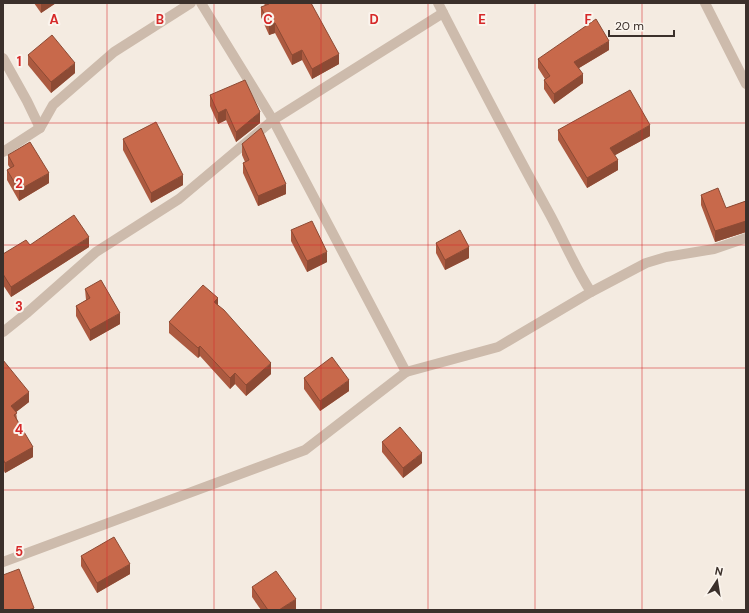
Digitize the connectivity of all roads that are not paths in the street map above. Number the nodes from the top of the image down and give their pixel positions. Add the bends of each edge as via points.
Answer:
1 (191, 3) edge
2 (201, 3) edge
3 (438, 3) edge
4 (705, 3) edge
5 (443, 13) junction
6 (3, 58) edge
7 (746, 84) edge
8 (273, 120) junction
9 (40, 128) junction
10 (3, 152) edge
11 (746, 238) edge
12 (591, 292) junction
13 (3, 332) edge
14 (406, 372) junction
15 (3, 562) edge

1 - 9 street via 114,52 86,75 52,105
2 - 8 street
3 - 5 street
4 - 7 street
5 - 8 street
5 - 12 street via 550,214 580,276
6 - 9 street
8 - 13 street via 179,200 96,252
8 - 14 street
9 - 10 street
11 - 12 street via 714,249 646,263
12 - 14 street via 498,347
14 - 15 street via 305,450

